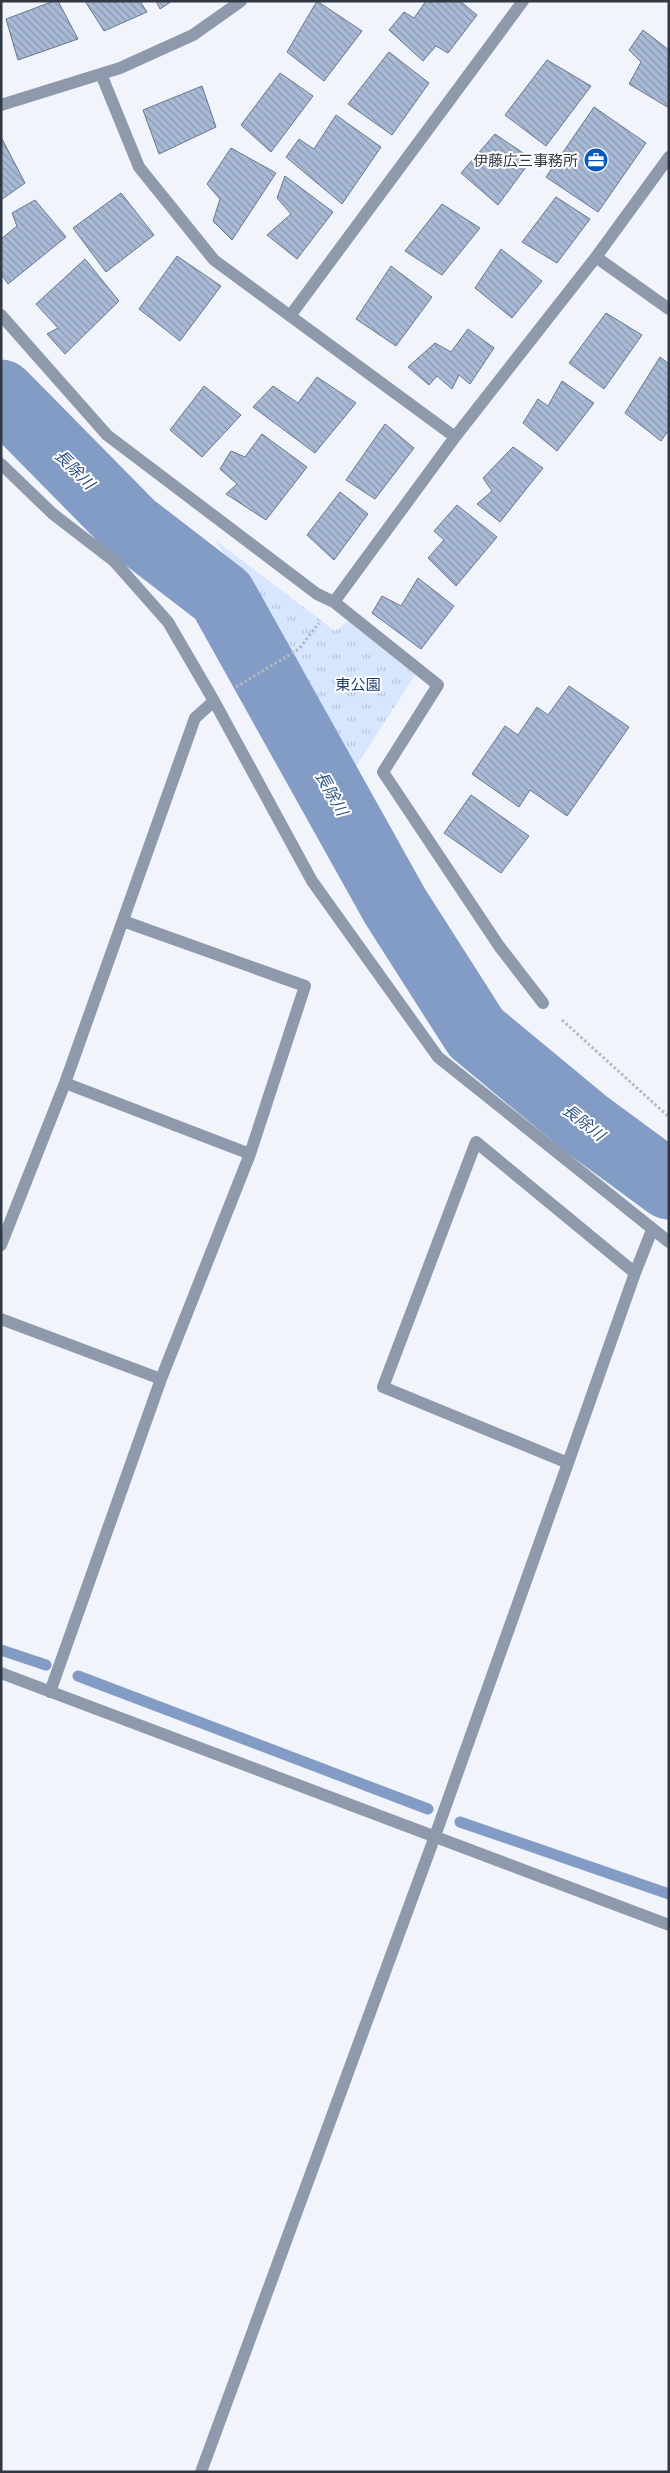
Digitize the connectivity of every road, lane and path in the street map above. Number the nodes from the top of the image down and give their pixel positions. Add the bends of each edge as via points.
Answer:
1 (241, 1) edge
2 (523, 1) edge
3 (101, 74) junction
4 (1, 105) edge
5 (669, 157) edge
6 (596, 257) junction
7 (669, 309) edge
8 (1, 315) edge
9 (290, 316) junction
10 (456, 437) junction
11 (1, 464) edge
12 (334, 602) junction
13 (234, 688) dead end
14 (214, 700) junction
15 (123, 921) junction
16 (543, 1003) joint
17 (65, 1083) junction
18 (669, 1117) edge
19 (250, 1154) junction
20 (652, 1230) junction
21 (669, 1242) edge
22 (1, 1245) edge
23 (635, 1273) junction
24 (1, 1320) edge
25 (161, 1379) junction
26 (568, 1463) junction
27 (1, 1673) edge
28 (50, 1692) junction
29 (435, 1836) junction
30 (669, 1924) edge
31 (201, 2472) edge

1 - 3 street via 193,35
2 - 9 street
3 - 4 street
3 - 9 street via 139,167 214,260
5 - 6 street
6 - 7 street
6 - 10 street
8 - 12 street via 107,435 317,594
9 - 10 street
10 - 12 street
11 - 14 street via 53,514 114,561 168,622
12 - 13 path via 300,649
12 - 16 street via 438,684 383,772 499,946
14 - 15 street via 195,718
14 - 20 street via 312,881 438,1057
15 - 17 street
15 - 19 street via 305,986
16 - 18 path
17 - 19 street
17 - 22 street
19 - 25 street
20 - 21 street
20 - 23 street
23 - 26 street
23 - 26 street via 476,1142 383,1387
24 - 25 street
25 - 28 street
26 - 29 street
27 - 28 street
28 - 29 street
29 - 30 street
29 - 31 street

